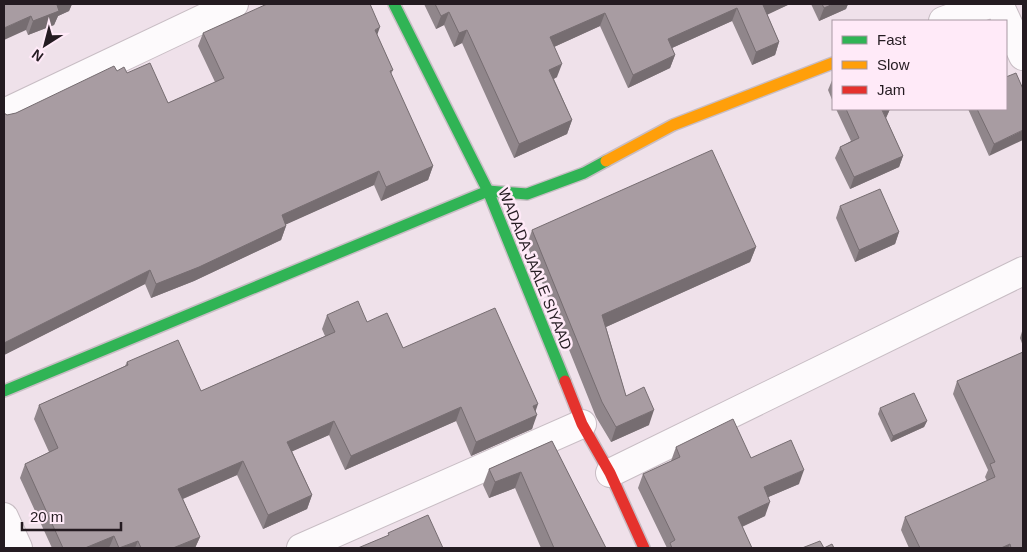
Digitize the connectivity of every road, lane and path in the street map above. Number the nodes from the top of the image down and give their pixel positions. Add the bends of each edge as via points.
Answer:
1 (234, 4) edge
2 (394, 4) edge
3 (989, 4) edge
4 (999, 4) edge
5 (946, 20) edge
6 (1006, 20) edge
7 (1007, 21) edge
8 (1023, 56) edge
9 (832, 64) edge
10 (4, 113) edge
11 (488, 192) junction
12 (1023, 271) edge
13 (4, 391) edge
14 (582, 424) junction
15 (610, 473) junction
16 (4, 516) edge
17 (18, 548) edge
18 (301, 548) edge
19 (644, 548) edge

1 - 10 street
2 - 11 street, WADADA JAALE SIYAAD
3 - 5 street
4 - 6 street
7 - 8 street
9 - 11 street via 673,125 584,173 527,194
11 - 13 street
11 - 14 street, WADADA JAALE SIYAAD
12 - 15 street
14 - 15 street, WADADA JAALE SIYAAD
14 - 18 street
15 - 19 street, WADADA JAALE SIYAAD
16 - 17 street

